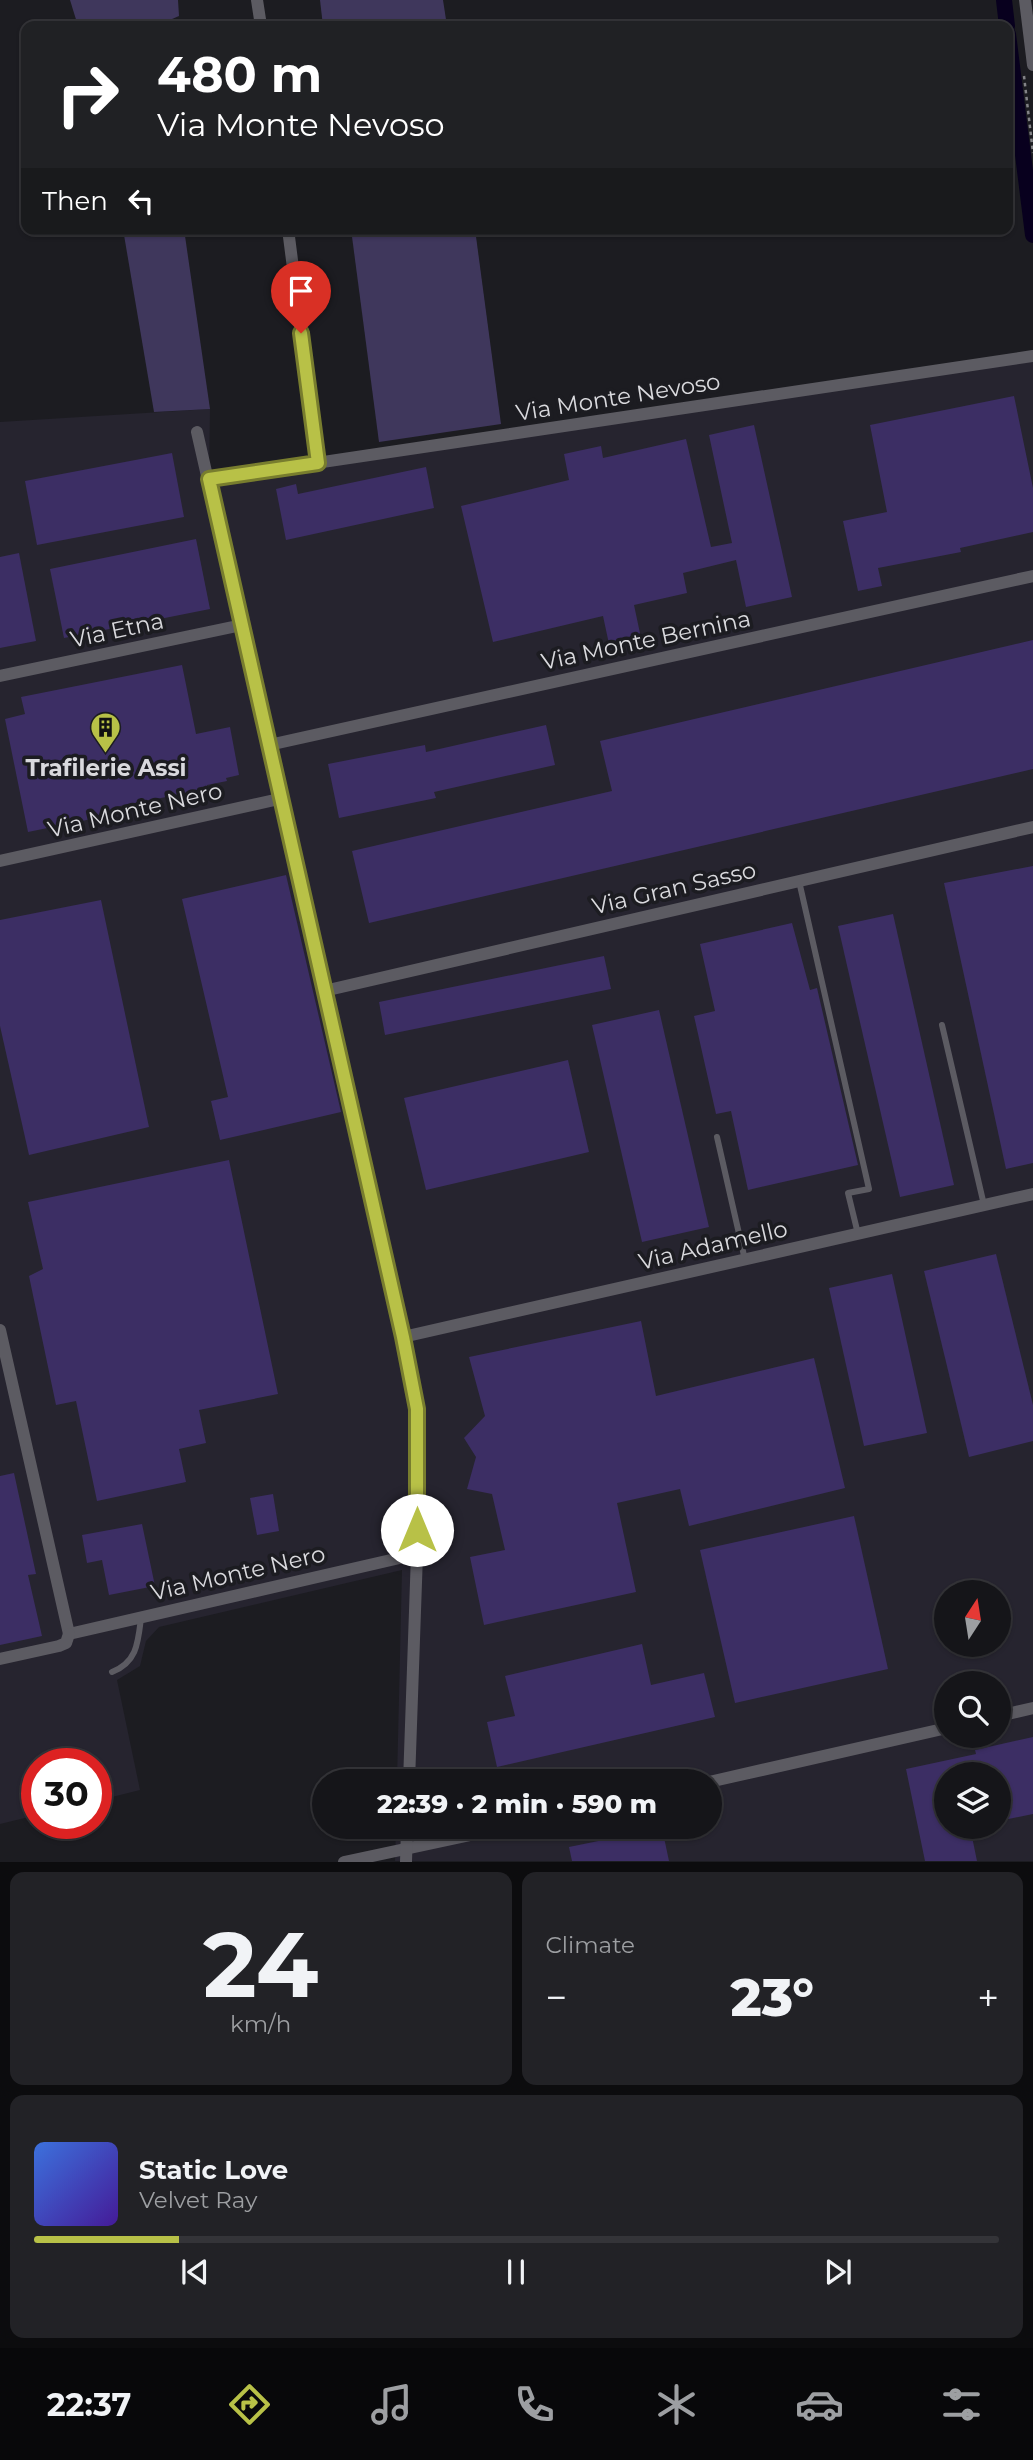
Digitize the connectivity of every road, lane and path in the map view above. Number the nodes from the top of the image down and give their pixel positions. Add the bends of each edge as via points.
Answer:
1 (257, 0) edge
2 (1025, 0) edge
3 (260, 21) edge
4 (1033, 65) edge
5 (289, 235) edge
6 (1033, 356) edge
7 (197, 432) dead end
8 (318, 463) junction
9 (209, 479) junction
10 (1033, 576) edge
11 (243, 625) junction
12 (0, 676) edge
13 (269, 745) junction
14 (279, 799) junction
15 (1033, 827) edge
16 (0, 861) edge
17 (799, 881) junction
18 (324, 991) junction
19 (942, 1025) dead end
20 (717, 1137) dead end
21 (1033, 1194) edge
22 (984, 1205) junction
23 (858, 1234) junction
24 (745, 1260) junction
25 (0, 1330) edge
26 (403, 1337) junction
27 (417, 1554) junction
28 (141, 1618) junction
29 (69, 1634) junction
30 (0, 1659) edge
31 (112, 1672) dead end
32 (1033, 1708) edge
33 (1011, 1713) edge
34 (934, 1731) edge
35 (409, 1769) edge
36 (722, 1779) edge
37 (466, 1839) edge
38 (407, 1856) edge
39 (344, 1861) edge

1 - 3 street
2 - 4 street
5 - 8 street
6 - 8 street, Via Monte Nevoso
7 - 9 street
8 - 9 street, Via Monte Nevoso
9 - 11 street
10 - 13 street, Via Monte Bernina
11 - 12 street, Via Etna
11 - 13 street
13 - 14 street
14 - 16 street, Via Monte Nero
14 - 18 street
15 - 17 street, Via Gran Sasso
17 - 18 street, Via Gran Sasso
17 - 23 lane via 869,1189 848,1194
18 - 26 street
19 - 22 lane
20 - 24 lane
21 - 22 street, Via Adamello
22 - 23 street, Via Adamello
23 - 24 street, Via Adamello
24 - 26 street, Via Adamello
25 - 29 street
26 - 27 street via 417,1409
27 - 28 street, Via Monte Nero
27 - 35 street
28 - 29 street, Via Monte Nero
28 - 31 lane via 133,1658
29 - 30 street, Via Monte Nero via 59,1646
32 - 33 street
34 - 36 street
37 - 38 street
38 - 39 street

